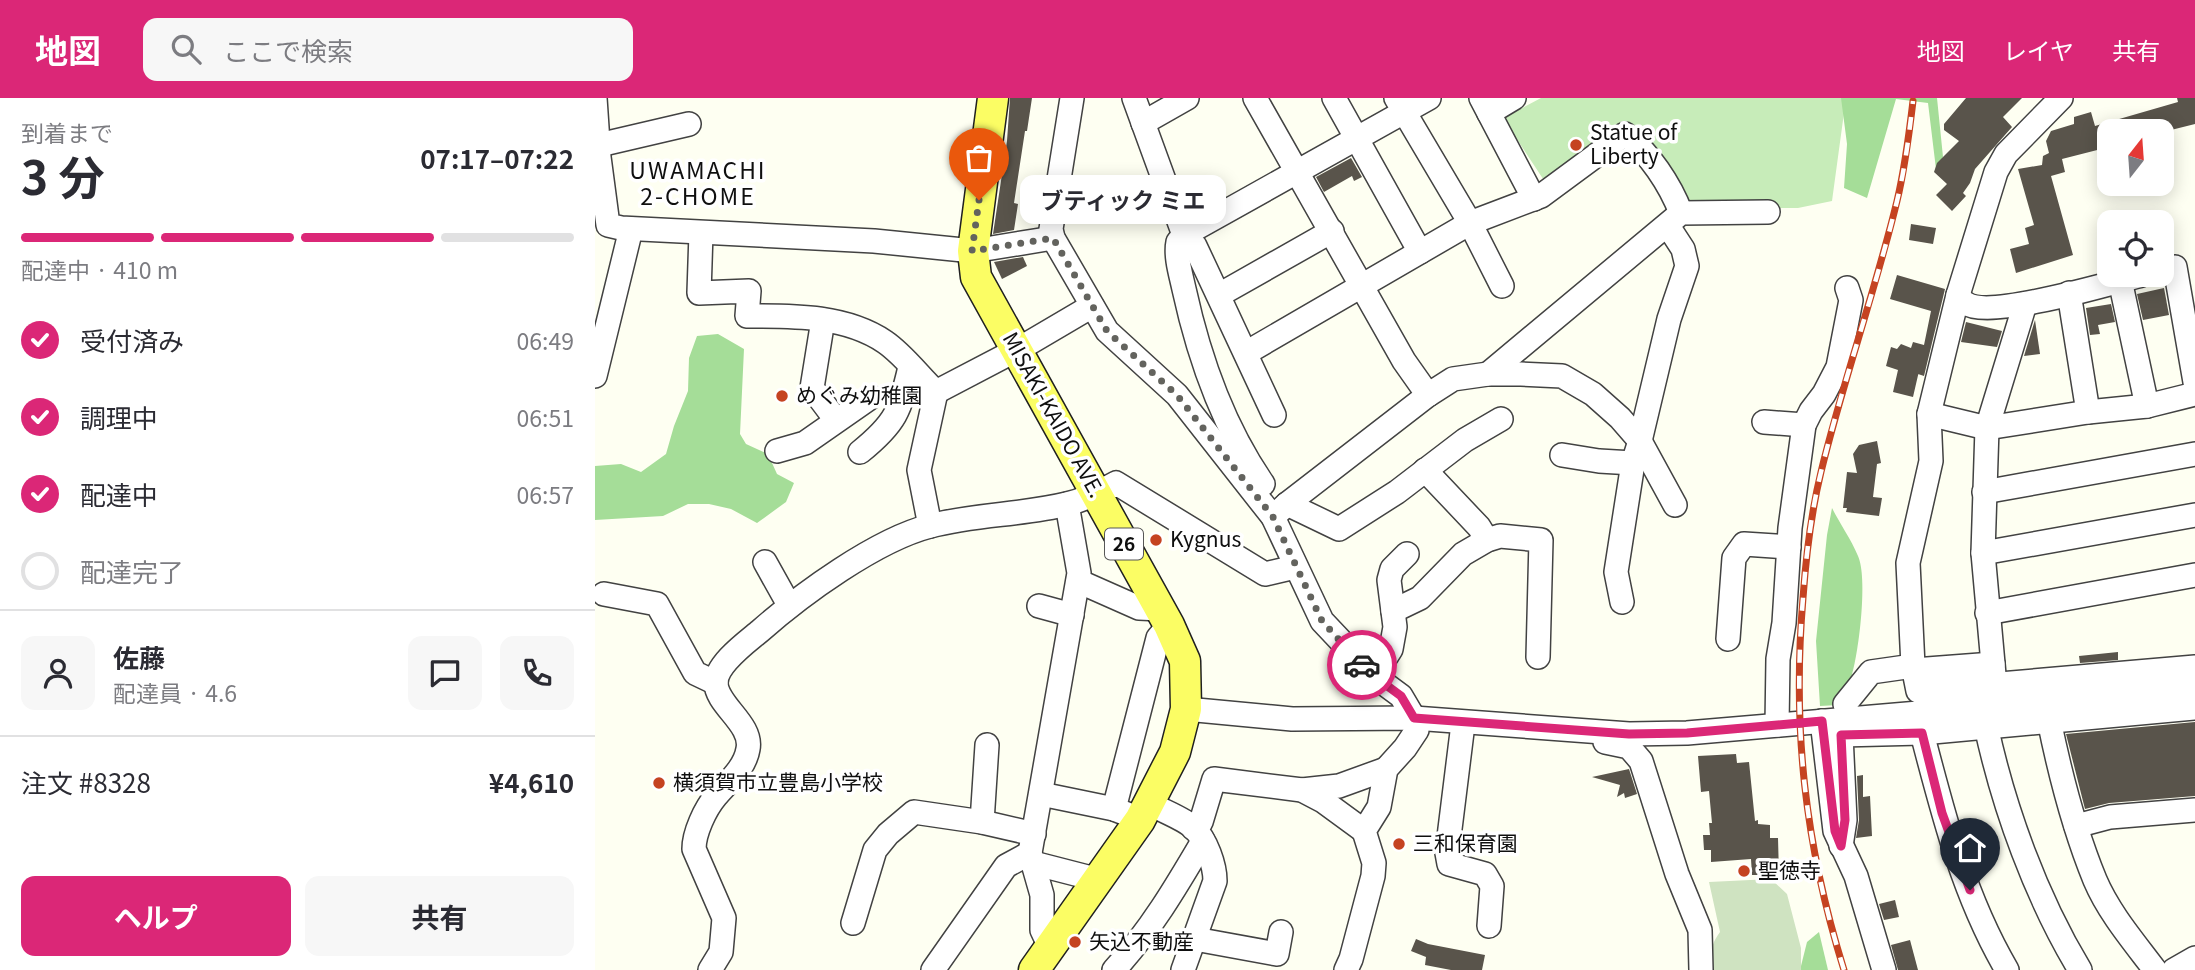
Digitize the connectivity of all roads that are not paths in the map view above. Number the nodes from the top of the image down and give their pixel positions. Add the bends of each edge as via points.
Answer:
1 (595, 98) edge
2 (993, 98) edge
3 (1072, 98) edge
4 (1134, 98) edge
5 (1187, 98) edge
6 (1255, 98) edge
7 (1333, 98) edge
8 (1429, 98) edge
9 (1514, 98) edge
10 (2061, 98) edge
11 (1400, 105) edge
12 (1485, 106) edge
13 (1143, 123) junction
14 (688, 124) dead end
15 (1356, 139) junction
16 (598, 153) edge
17 (1297, 172) junction
18 (1534, 200) junction
19 (1768, 212) dead end
20 (1674, 219) junction
21 (1470, 223) junction
22 (611, 225) edge
23 (1332, 231) junction
24 (701, 233) junction
25 (1184, 235) junction
26 (1053, 238) junction
27 (972, 251) junction
28 (1420, 252) junction
29 (2177, 266) edge
30 (1363, 285) junction
31 (1503, 286) dead end
32 (2097, 286) edge
33 (2132, 287) edge
34 (1846, 288) dead end
35 (2069, 293) junction
36 (1219, 295) junction
37 (1958, 295) junction
38 (604, 297) edge
39 (2025, 304) junction
40 (1092, 306) junction
41 (823, 320) junction
42 (599, 341) edge
43 (1016, 349) junction
44 (1247, 353) junction
45 (910, 367) junction
46 (1488, 374) junction
47 (595, 376) edge
48 (2195, 382) edge
49 (936, 392) junction
50 (2195, 394) edge
51 (1427, 395) junction
52 (871, 397) dead end
53 (2147, 406) junction
54 (2088, 412) junction
55 (1929, 414) junction
56 (1274, 415) dead end
57 (1501, 419) dead end
58 (836, 420) junction
59 (1764, 422) dead end
60 (1804, 425) junction
61 (1987, 428) junction
62 (1640, 441) junction
63 (777, 451) dead end
64 (860, 452) dead end
65 (2195, 454) edge
66 (1562, 455) dead end
67 (1633, 463) junction
68 (1425, 470) junction
69 (1984, 492) junction
70 (1096, 494) junction
71 (1066, 504) junction
72 (1675, 505) dead end
73 (1280, 510) junction
74 (2195, 515) edge
75 (930, 526) junction
76 (1487, 540) junction
77 (1789, 547) junction
78 (1983, 553) junction
79 (1406, 554) dead end
80 (765, 562) dead end
81 (1295, 567) junction
82 (2195, 575) edge
83 (1078, 582) junction
84 (601, 597) edge
85 (1622, 602) dead end
86 (789, 605) junction
87 (1039, 606) dead end
88 (1393, 611) junction
89 (1987, 613) junction
90 (1072, 615) junction
91 (1164, 617) junction
92 (1728, 639) dead end
93 (1538, 657) dead end
94 (2195, 667) edge
95 (1994, 675) junction
96 (1374, 676) junction
97 (1915, 676) junction
98 (716, 683) junction
99 (2195, 689) edge
100 (1845, 704) dead end
101 (2195, 708) edge
102 (1186, 709) junction
103 (2049, 720) junction
104 (1822, 721) junction
105 (1415, 724) junction
106 (1777, 725) junction
107 (1986, 726) junction
108 (1462, 732) junction
109 (1922, 733) junction
110 (987, 746) dead end
111 (1386, 769) junction
112 (1302, 790) junction
113 (1041, 794) junction
114 (2195, 810) edge
115 (1134, 811) junction
116 (982, 822) junction
117 (2076, 826) junction
118 (1364, 831) junction
119 (1198, 834) junction
120 (1841, 846) junction
121 (1032, 850) junction
122 (1099, 880) junction
123 (853, 923) dead end
124 (1489, 926) dead end
125 (1281, 932) dead end
126 (1195, 939) junction
127 (1042, 958) edge
128 (2195, 958) edge
129 (710, 970) edge
130 (933, 970) edge
131 (1114, 970) edge
132 (1182, 970) edge
133 (1346, 970) edge
134 (1701, 970) edge
135 (1884, 970) edge
136 (2007, 970) edge
137 (2080, 970) edge
138 (2155, 970) edge
139 (2174, 970) edge

1 - 16 street
2 - 27 main road, MISAKI-KAIDO AVE. / 26
3 - 26 street
4 - 13 street
5 - 13 street
6 - 17 street
7 - 15 street
8 - 11 street
9 - 12 street
10 - 37 street via 2006,155 1996,172
11 - 15 street
11 - 21 street
12 - 18 street
13 - 25 street
14 - 16 street
15 - 17 street
15 - 28 street
16 - 22 street
17 - 23 street
17 - 25 street
18 - 20 street via 1625,134 1639,145 1675,197
18 - 21 street
19 - 20 street
20 - 46 street
20 - 62 street via 1687,266 1669,319
21 - 28 street
21 - 31 street
22 - 24 street
22 - 38 street
23 - 30 street
23 - 36 street
24 - 27 street
24 - 41 street via 699,293 749,291 747,316
25 - 36 street via 1195,246
25 - 73 street via 1177,254 1203,362 1229,424
26 - 27 street
26 - 40 street
27 - 43 main road, MISAKI-KAIDO AVE. / 26 via 976,277
28 - 30 street
29 - 48 street
30 - 44 street
30 - 51 street
32 - 35 street
33 - 53 street
34 - 60 street via 1851,300 1838,367
35 - 39 street
35 - 54 street
36 - 44 street
37 - 39 street via 1966,304
37 - 55 street
38 - 42 street
39 - 61 street
40 - 43 street
40 - 73 street via 1107,331 1177,395
41 - 45 street via 886,343
41 - 58 street via 812,387
42 - 47 street
43 - 49 street
43 - 70 main road, MISAKI-KAIDO AVE. / 26
44 - 56 street
45 - 49 street
45 - 64 street via 893,420
46 - 51 street via 1453,379
46 - 62 street via 1562,376 1593,394
49 - 75 street via 919,470
50 - 53 street
51 - 73 street
52 - 58 street
53 - 54 street
54 - 61 street
55 - 61 street
55 - 97 street via 1931,461 1908,563
57 - 68 street
58 - 63 street via 805,443
59 - 60 street
60 - 77 street
61 - 69 street
62 - 67 street
62 - 72 street
65 - 69 street
66 - 67 street
67 - 85 street via 1616,572
68 - 73 street via 1339,529
68 - 76 street
69 - 78 street
70 - 71 street
70 - 81 street via 1115,483 1265,574
70 - 91 main road, MISAKI-KAIDO AVE. / 26
71 - 75 street
71 - 83 street
73 - 81 street
74 - 78 street
75 - 86 street via 906,533
76 - 88 street via 1463,554 1420,598
76 - 93 street via 1500,536 1541,540
77 - 92 street via 1744,544 1734,558
77 - 106 street
78 - 89 street
79 - 88 street via 1392,569 1389,580
80 - 86 street
81 - 96 street via 1322,621
82 - 89 street
83 - 90 street
83 - 91 street
84 - 98 street via 657,604 695,673
86 - 98 street via 730,657
87 - 90 street
88 - 96 street via 1391,649
89 - 95 street
90 - 113 street
91 - 102 main road, MISAKI-KAIDO AVE. / 26 via 1185,661
91 - 115 street
94 - 95 street
95 - 97 street
96 - 105 street via 1401,696
97 - 100 street via 1871,673
98 - 129 street via 744,729 748,750 734,778 714,798 694,839 694,849 725,918 721,952
99 - 104 street
101 - 103 street
102 - 105 street
102 - 115 main road, MISAKI-KAIDO AVE. / 26 via 1175,752
103 - 107 street
103 - 117 street
104 - 106 street
104 - 120 street via 1835,831
105 - 106 street via 1629,734
105 - 108 street
105 - 111 street via 1405,748
107 - 109 street
107 - 137 street via 1996,773 2031,871
108 - 124 street via 1447,853 1450,864 1485,874 1492,886
108 - 134 street via 1595,740 1629,747 1641,761 1700,930
109 - 120 street via 1841,735 1845,820
109 - 136 street via 1953,846
110 - 116 street
111 - 112 street via 1339,786
111 - 118 street via 1379,807
112 - 118 street
112 - 119 street via 1214,779
113 - 115 street
113 - 121 street
114 - 117 street via 2110,817
115 - 119 street
115 - 122 main road, MISAKI-KAIDO AVE. / 26
116 - 121 street
116 - 123 street via 914,813 875,850
117 - 138 street via 2096,882
118 - 133 street via 1374,863 1373,876
119 - 126 street via 1215,881
119 - 131 street via 1168,901
120 - 135 street via 1856,876
121 - 122 street
121 - 127 street via 1042,895
121 - 130 street via 1006,866
122 - 127 main road, MISAKI-KAIDO AVE. / 26
125 - 126 street via 1277,954
126 - 132 street
128 - 139 street

